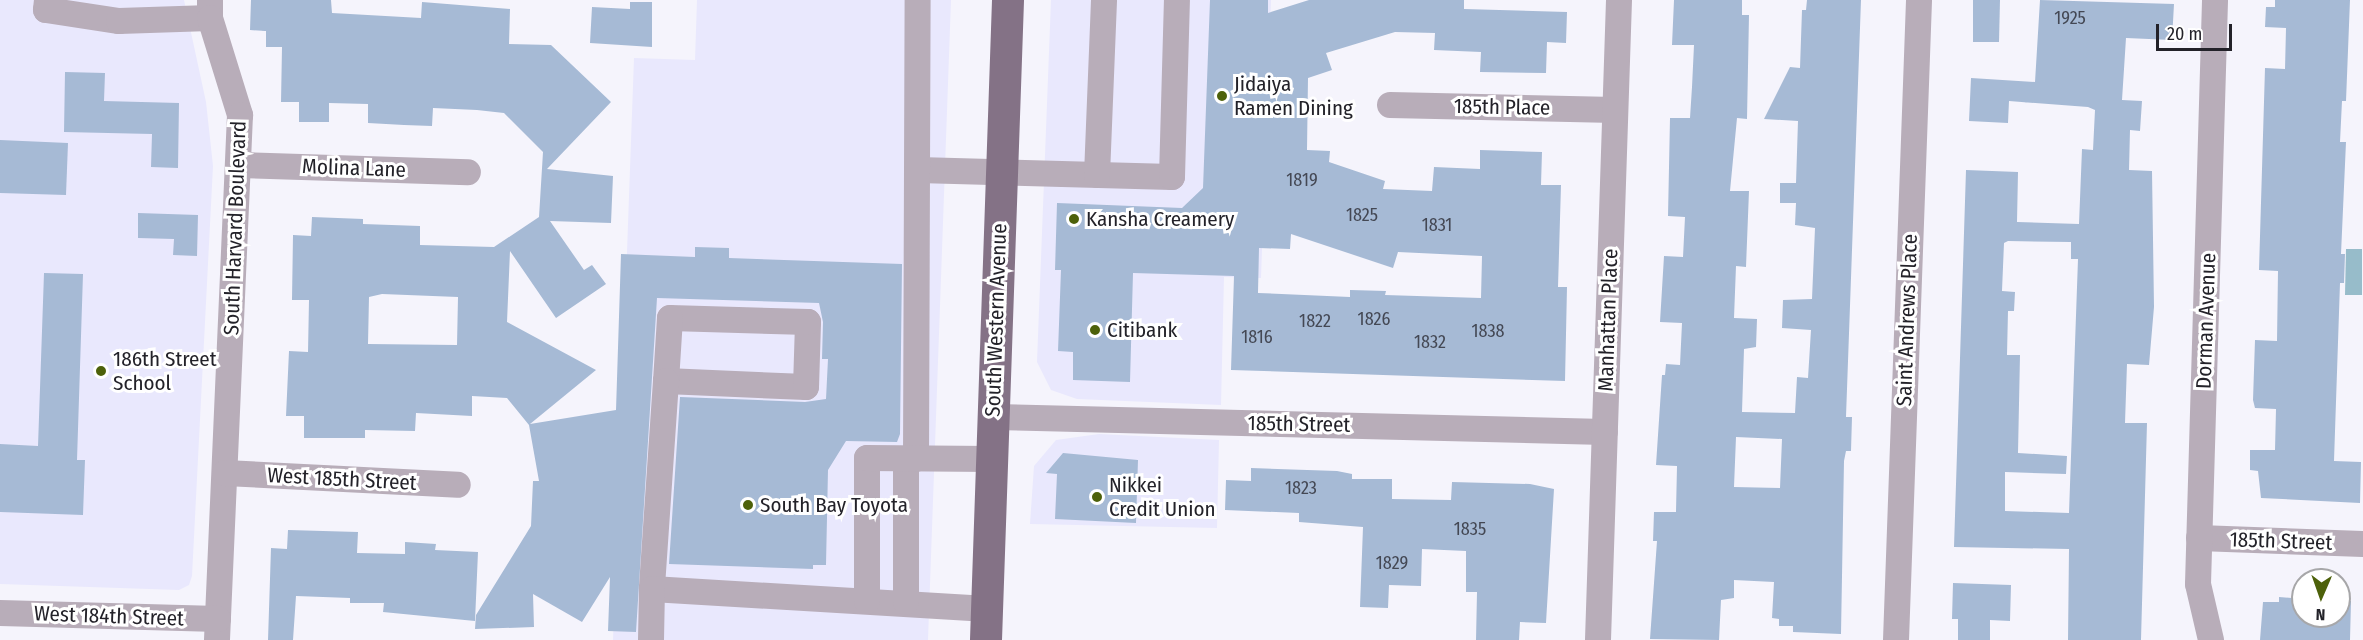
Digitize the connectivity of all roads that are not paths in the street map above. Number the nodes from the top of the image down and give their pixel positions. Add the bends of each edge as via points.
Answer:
1 (47, 0) edge
2 (918, 0) edge
3 (1008, 0) edge
4 (1104, 0) edge
5 (1178, 0) edge
6 (1619, 0) edge
7 (1919, 0) edge
8 (2215, 0) edge
9 (210, 9) edge
10 (1390, 105) dead end
11 (1615, 110) junction
12 (239, 165) junction
13 (918, 170) junction
14 (468, 172) dead end
15 (1001, 173) junction
16 (1097, 175) junction
17 (666, 381) junction
18 (993, 417) junction
19 (1605, 432) junction
20 (911, 459) junction
21 (992, 459) junction
22 (225, 473) junction
23 (458, 485) dead end
24 (2199, 538) junction
25 (2363, 544) edge
26 (652, 589) junction
27 (867, 601) junction
28 (906, 602) junction
29 (987, 609) junction
30 (0, 612) edge
31 (217, 629) edge
32 (651, 640) edge
33 (986, 640) edge
34 (1598, 640) edge
35 (1896, 640) edge
36 (2211, 640) edge

1 - 9 street via 46,10 119,21
2 - 13 street
3 - 15 main road, South Western Avenue
4 - 16 street
5 - 16 street via 1172,177
6 - 11 street, Manhattan Place
7 - 35 street, Saint Andrews Place
8 - 24 street, Dorman Avenue
9 - 12 street, South Harvard Boulevard via 240,115
10 - 11 street, 185th Place
11 - 19 street, Manhattan Place
12 - 14 street, Molina Lane
12 - 22 street, South Harvard Boulevard
13 - 15 street
13 - 20 street
15 - 16 street
15 - 18 main road, South Western Avenue
17 - 17 street via 670,318 807,322 806,387
17 - 26 street
18 - 19 street, 185th Street
18 - 21 main road, South Western Avenue
19 - 34 street, Manhattan Place
20 - 21 street
20 - 27 street via 867,458
20 - 28 street
21 - 29 main road, South Western Avenue
22 - 23 street, West 185th Street
22 - 31 street, South Harvard Boulevard
24 - 25 street, 185th Street
24 - 36 street, Dorman Avenue via 2198,584
26 - 27 street
26 - 32 street
27 - 28 street
28 - 29 street
29 - 33 main road, South Western Avenue
30 - 31 street, West 184th Street

